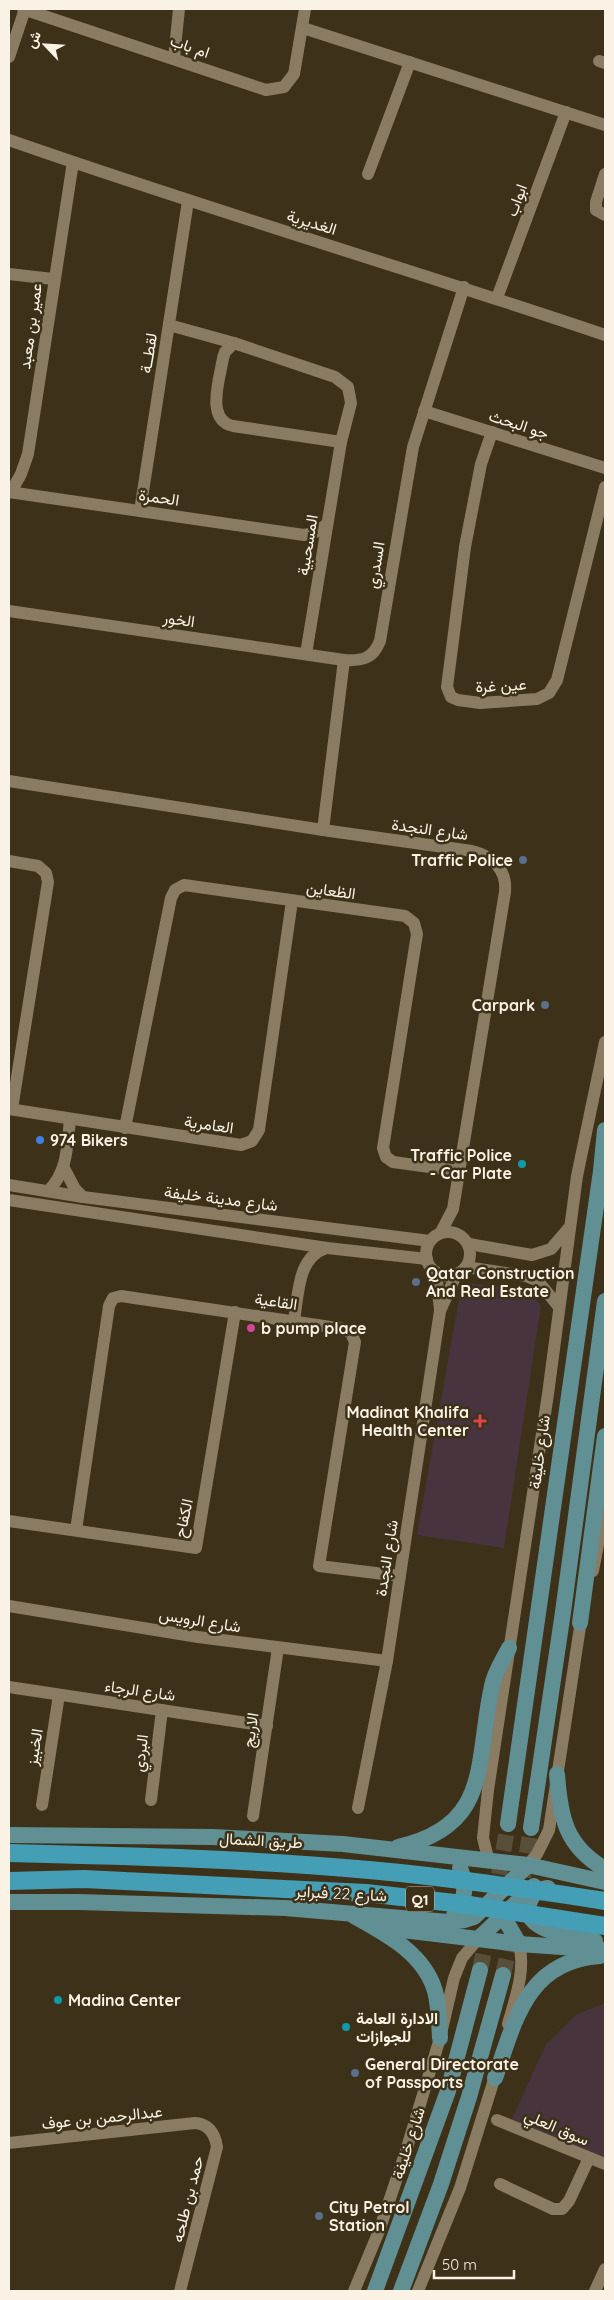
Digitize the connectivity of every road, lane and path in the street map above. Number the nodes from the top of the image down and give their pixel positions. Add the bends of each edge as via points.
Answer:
1 (24, 9) edge
2 (179, 9) edge
3 (305, 9) edge
4 (303, 28) junction
5 (9, 57) edge
6 (174, 58) junction
7 (410, 62) junction
8 (566, 112) junction
9 (605, 125) edge
10 (9, 140) edge
11 (73, 162) junction
12 (368, 174) dead end
13 (605, 174) edge
14 (188, 200) junction
15 (605, 215) edge
16 (9, 274) edge
17 (53, 279) junction
18 (464, 287) junction
19 (497, 298) junction
20 (169, 325) junction
21 (605, 335) edge
22 (234, 343) junction
23 (424, 411) junction
24 (492, 432) junction
25 (341, 442) junction
26 (605, 468) edge
27 (605, 487) edge
28 (10, 492) edge
29 (140, 511) junction
30 (327, 524) junction
31 (304, 535) junction
32 (322, 550) junction
33 (9, 611) edge
34 (306, 654) junction
35 (344, 660) junction
36 (9, 781) edge
37 (323, 830) junction
38 (9, 861) edge
39 (292, 901) junction
40 (605, 1042) edge
41 (10, 1109) edge
42 (70, 1120) junction
43 (125, 1128) junction
44 (605, 1130) edge
45 (64, 1168) junction
46 (459, 1172) junction
47 (9, 1184) edge
48 (48, 1191) junction
49 (83, 1197) junction
50 (9, 1200) edge
51 (453, 1209) junction
52 (569, 1227) junction
53 (441, 1232) junction
54 (465, 1240) junction
55 (285, 1241) junction
56 (430, 1241) junction
57 (327, 1248) junction
58 (427, 1259) junction
59 (304, 1267) junction
60 (461, 1271) junction
61 (436, 1272) junction
62 (605, 1301) edge
63 (559, 1307) junction
64 (440, 1311) junction
65 (235, 1312) junction
66 (294, 1320) junction
67 (605, 1436) edge
68 (605, 1508) edge
69 (9, 1521) edge
70 (604, 1527) edge
71 (76, 1530) junction
72 (400, 1576) junction
73 (9, 1606) edge
74 (580, 1623) junction
75 (278, 1648) junction
76 (509, 1648) junction
77 (388, 1661) junction
78 (9, 1687) edge
79 (59, 1694) junction
80 (162, 1710) junction
81 (267, 1726) junction
82 (557, 1774) junction
83 (151, 1800) dead end
84 (42, 1805) dead end
85 (358, 1808) dead end
86 (253, 1816) dead end
87 (508, 1824) tunnel mouth
88 (530, 1828) tunnel mouth
89 (9, 1835) edge
90 (387, 1850) junction
91 (9, 1853) edge
92 (457, 1859) junction
93 (236, 1861) joint
94 (489, 1862) junction
95 (528, 1866) junction
96 (605, 1868) edge
97 (561, 1872) junction
98 (9, 1881) edge
99 (605, 1882) edge
100 (605, 1892) edge
101 (498, 1894) junction
102 (605, 1901) edge
103 (9, 1902) edge
104 (508, 1910) junction
105 (347, 1912) junction
106 (448, 1922) junction
107 (371, 1926) junction
108 (605, 1926) edge
109 (478, 1939) junction
110 (519, 1944) junction
111 (605, 1944) edge
112 (543, 1945) junction
113 (605, 1950) edge
114 (605, 1955) edge
115 (480, 1970) tunnel mouth
116 (503, 1975) tunnel mouth
117 (440, 2038) junction
118 (495, 2078) junction
119 (497, 2120) dead end
120 (199, 2123) joint
121 (9, 2143) edge
122 (589, 2158) junction
123 (605, 2164) edge
124 (500, 2184) dead end
125 (605, 2269) edge
126 (184, 2290) edge
127 (354, 2291) edge
128 (375, 2291) edge
129 (401, 2291) edge
130 (418, 2291) edge
131 (595, 2291) edge

1 - 5 street, ام باب
1 - 6 street, ام باب
2 - 6 street
3 - 4 street, ام باب
4 - 6 street, ام باب via 294,74 284,87 266,90
4 - 7 street
7 - 8 street
7 - 12 street
8 - 9 street
8 - 19 street, ابواب
10 - 11 street, الغديرية
11 - 14 street, الغديرية
11 - 17 street, عمير بن معبد
13 - 15 street via 596,210
14 - 18 street, الغديرية
14 - 20 street, لقطــة
16 - 17 street
17 - 28 street, عمير بن معبد via 28,454
18 - 19 street, الغديرية
18 - 23 street, السدري
19 - 21 street, الغديرية
20 - 22 street, المسحبية
20 - 29 street, لقطــة
22 - 25 street, المسحبية via 335,377 344,383 350,392 351,403
22 - 25 street via 223,358 216,411 222,421 233,426
23 - 24 street, جو البحث
23 - 35 street, السدري via 404,490 380,641 371,656 364,660
24 - 26 street, جو البحث
24 - 27 street, عين غرة via 481,464 465,547 447,687 451,697 480,703 537,699 549,693 557,680
25 - 30 street, المسحبية
28 - 29 street, الحمرة
29 - 31 street, الحمرة
30 - 31 street
30 - 32 street, المسحبية
31 - 32 street
32 - 34 street, المسحبية
33 - 34 street, الخور
34 - 35 street, الخور
35 - 37 street
36 - 37 street, شارع النجدة
37 - 46 street, شارع النجدة via 472,851 492,859 502,872 505,892
38 - 41 street via 38,866 46,873 48,882
39 - 43 street, الظعاين via 184,885 175,890
39 - 43 street, العامرية via 259,1130 252,1141 241,1145
39 - 46 street, الظعاين via 404,916 414,923 417,934 383,1148 386,1157 394,1162
40 - 52 street, شارع خليفة
41 - 42 street, العامرية
42 - 43 street, العامرية
42 - 45 street
44 - 87 main road, شارع خليفة via 602,1171
45 - 48 street
45 - 49 street via 74,1189
46 - 51 street, شارع النجدة
47 - 48 street, شارع مدينة خليفة
48 - 49 street, شارع مدينة خليفة
49 - 56 street, شارع مدينة خليفة
50 - 55 street, شارع مدينة خليفة
51 - 53 street, شارع النجدة
51 - 54 street, شارع النجدة
52 - 54 street via 551,1249 532,1255
52 - 63 street, شارع خليفة
53 - 54 street via 455,1232
53 - 56 street
54 - 60 street via 470,1258
55 - 57 street, شارع مدينة خليفة
55 - 59 street via 295,1247
56 - 58 street
57 - 58 street, شارع مدينة خليفة
57 - 59 street via 317,1251
58 - 61 street
59 - 66 street
60 - 61 street via 446,1276
60 - 63 street via 526,1276 538,1281
60 - 64 street, شارع النجدة
61 - 64 street, شارع النجدة
62 - 88 main road
63 - 76 street, شارع خليفة
64 - 72 street, شارع النجدة
65 - 66 street, القاعية
65 - 71 street, القاعية via 121,1296 114,1298 108,1306
65 - 71 street, الكفاح via 196,1548
66 - 72 street, القاعية via 344,1329 352,1333 355,1342 319,1566
67 - 74 main road
68 - 70 street
69 - 71 street, الكفاح
70 - 74 street
72 - 77 street, شارع النجدة
73 - 75 street, شارع الرويس
74 - 82 street
75 - 77 street, شارع الرويس
75 - 81 street, الاريج
76 - 90 main road via 492,1684 473,1791 465,1810 432,1837
76 - 94 street, شارع خليفة via 484,1821 484,1844
77 - 85 street, شارع النجدة
78 - 79 street, شارع الرجاء
79 - 80 street, شارع الرجاء
79 - 84 street, الخبيز
80 - 81 street, شارع الرجاء
80 - 83 street, البردي
81 - 86 street, الاريج
82 - 95 street via 548,1830
82 - 96 main road via 560,1811 571,1837 588,1857
89 - 90 main road, طريق الشمال via 275,1840
90 - 92 main road, طريق الشمال
91 - 93 highway, طريق الشمال / Q1
92 - 94 main road, طريق الشمال
92 - 101 main road
92 - 106 main road via 466,1889 459,1908
93 - 102 highway, شارع 22 فبراير / Q1 via 388,1872
94 - 95 main road, طريق الشمال
94 - 101 main road
95 - 97 main road, طريق الشمال
95 - 101 main road
97 - 99 main road
97 - 104 main road via 537,1884
98 - 108 highway, شارع 22 فبراير / Q1 via 84,1879 366,1893
100 - 111 main road via 547,1888 536,1893 529,1908 531,1919 539,1927
101 - 104 main road
101 - 106 main road via 474,1917
103 - 105 main road
104 - 109 main road
104 - 110 main road
104 - 112 main road
105 - 106 main road
105 - 107 main road
107 - 109 main road
107 - 117 main road via 410,1951 429,1976 436,2000
109 - 110 main road
109 - 117 street, شارع خليفة via 458,1966
110 - 112 main road
110 - 118 street via 519,1982
112 - 113 main road
114 - 118 main road via 576,1959 538,1981 522,2006
115 - 128 main road, شارع خليفة via 448,2091
116 - 129 main road via 467,2106
117 - 127 street, شارع خليفة via 379,2231
118 - 130 street via 460,2188
119 - 122 street, سوق العلي
120 - 121 street, عبدالرحمن بن عوف
120 - 126 street, حمد بن طلحه via 215,2135 218,2147
122 - 123 street, سوق العلي
122 - 124 street via 569,2202 562,2209 553,2209
125 - 131 street

